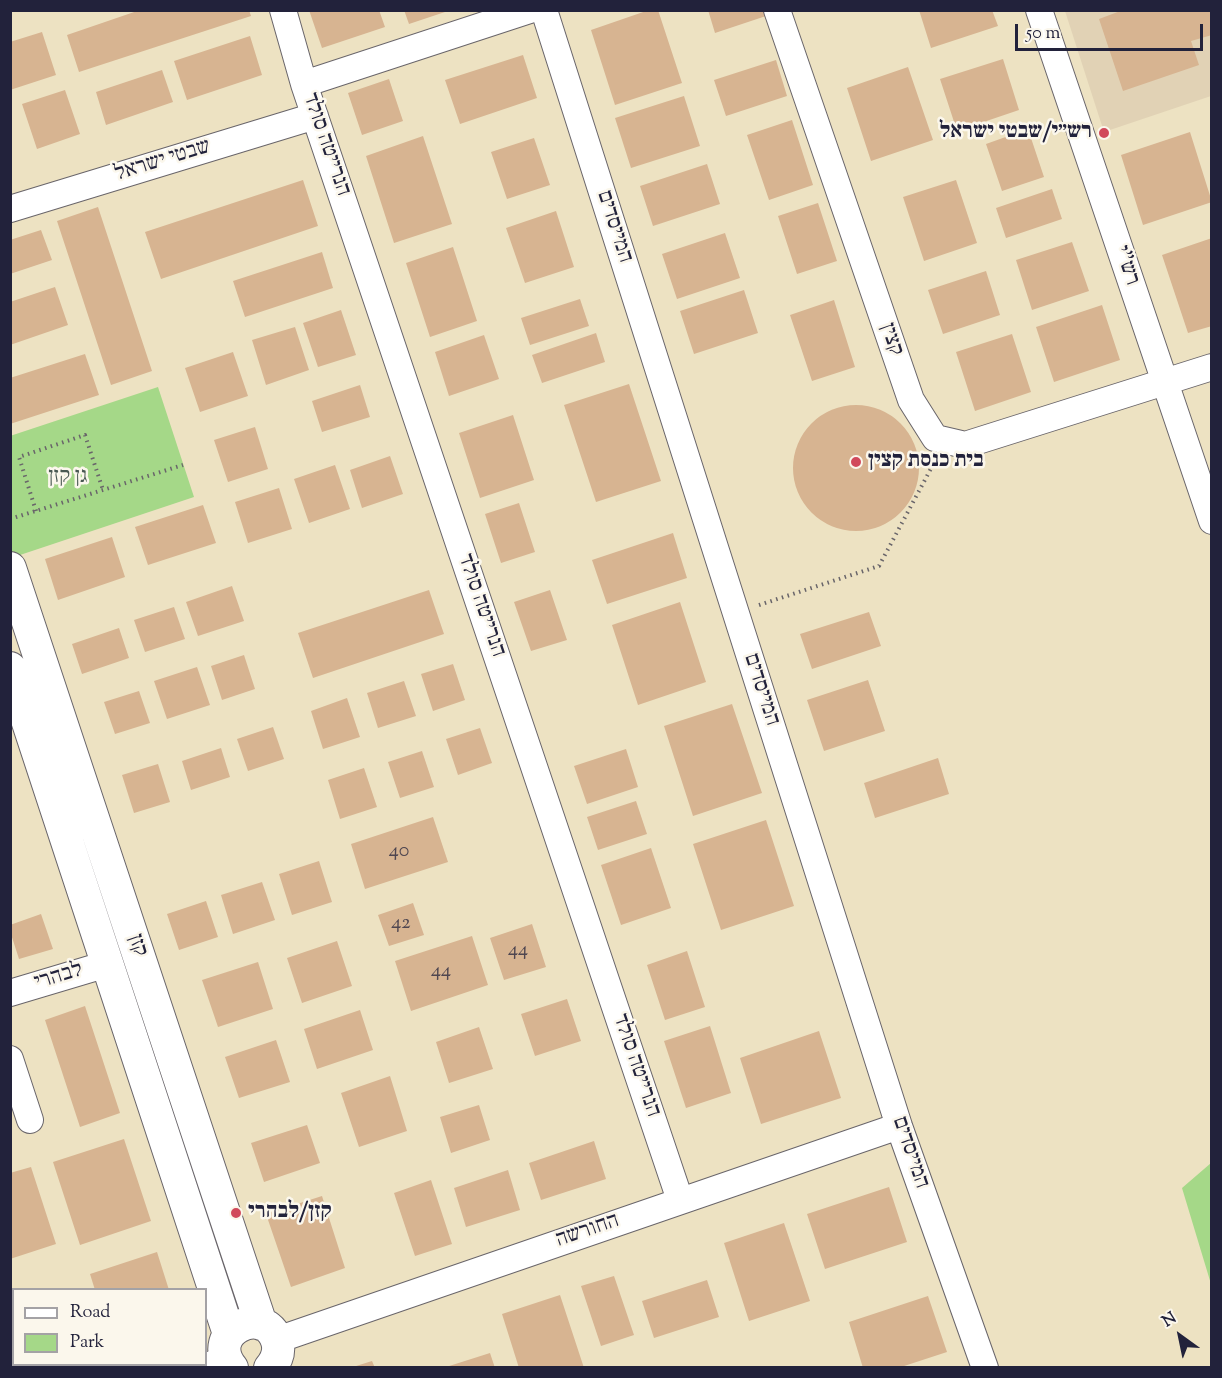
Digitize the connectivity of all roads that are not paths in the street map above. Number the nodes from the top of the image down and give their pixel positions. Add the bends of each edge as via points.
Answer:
1 (283, 10) edge
2 (530, 10) edge
3 (544, 10) edge
4 (777, 10) edge
5 (1039, 10) edge
6 (304, 84) junction
7 (315, 116) junction
8 (10, 209) edge
9 (1212, 367) edge
10 (1165, 383) junction
11 (1212, 521) edge
12 (10, 568) edge
13 (10, 668) edge
14 (107, 964) junction
15 (10, 993) edge
16 (10, 1059) edge
17 (30, 1120) dead end
18 (899, 1126) junction
19 (680, 1200) junction
20 (203, 1288) edge
21 (207, 1303) edge
22 (269, 1344) edge
23 (223, 1357) edge
24 (985, 1368) edge

1 - 6 street, הנרייטה סולד
2 - 6 street
3 - 18 street, המייסדים
4 - 10 street, קצין via 910,400 935,438 965,445
5 - 10 street, רש"י
6 - 7 street, הנרייטה סולד
7 - 8 street, שבטי ישראל
7 - 19 street, הנרייטה סולד
9 - 10 street
10 - 11 street, רש"י
12 - 22 street, קזן
13 - 14 street, קזן
14 - 15 street, לבהרי
14 - 20 street, קזן
16 - 17 street
18 - 19 street, החורשה
18 - 24 street, המייסדים
19 - 22 street, החורשה
21 - 23 street, קזן
22 - 23 street via 244,1323 236,1327

